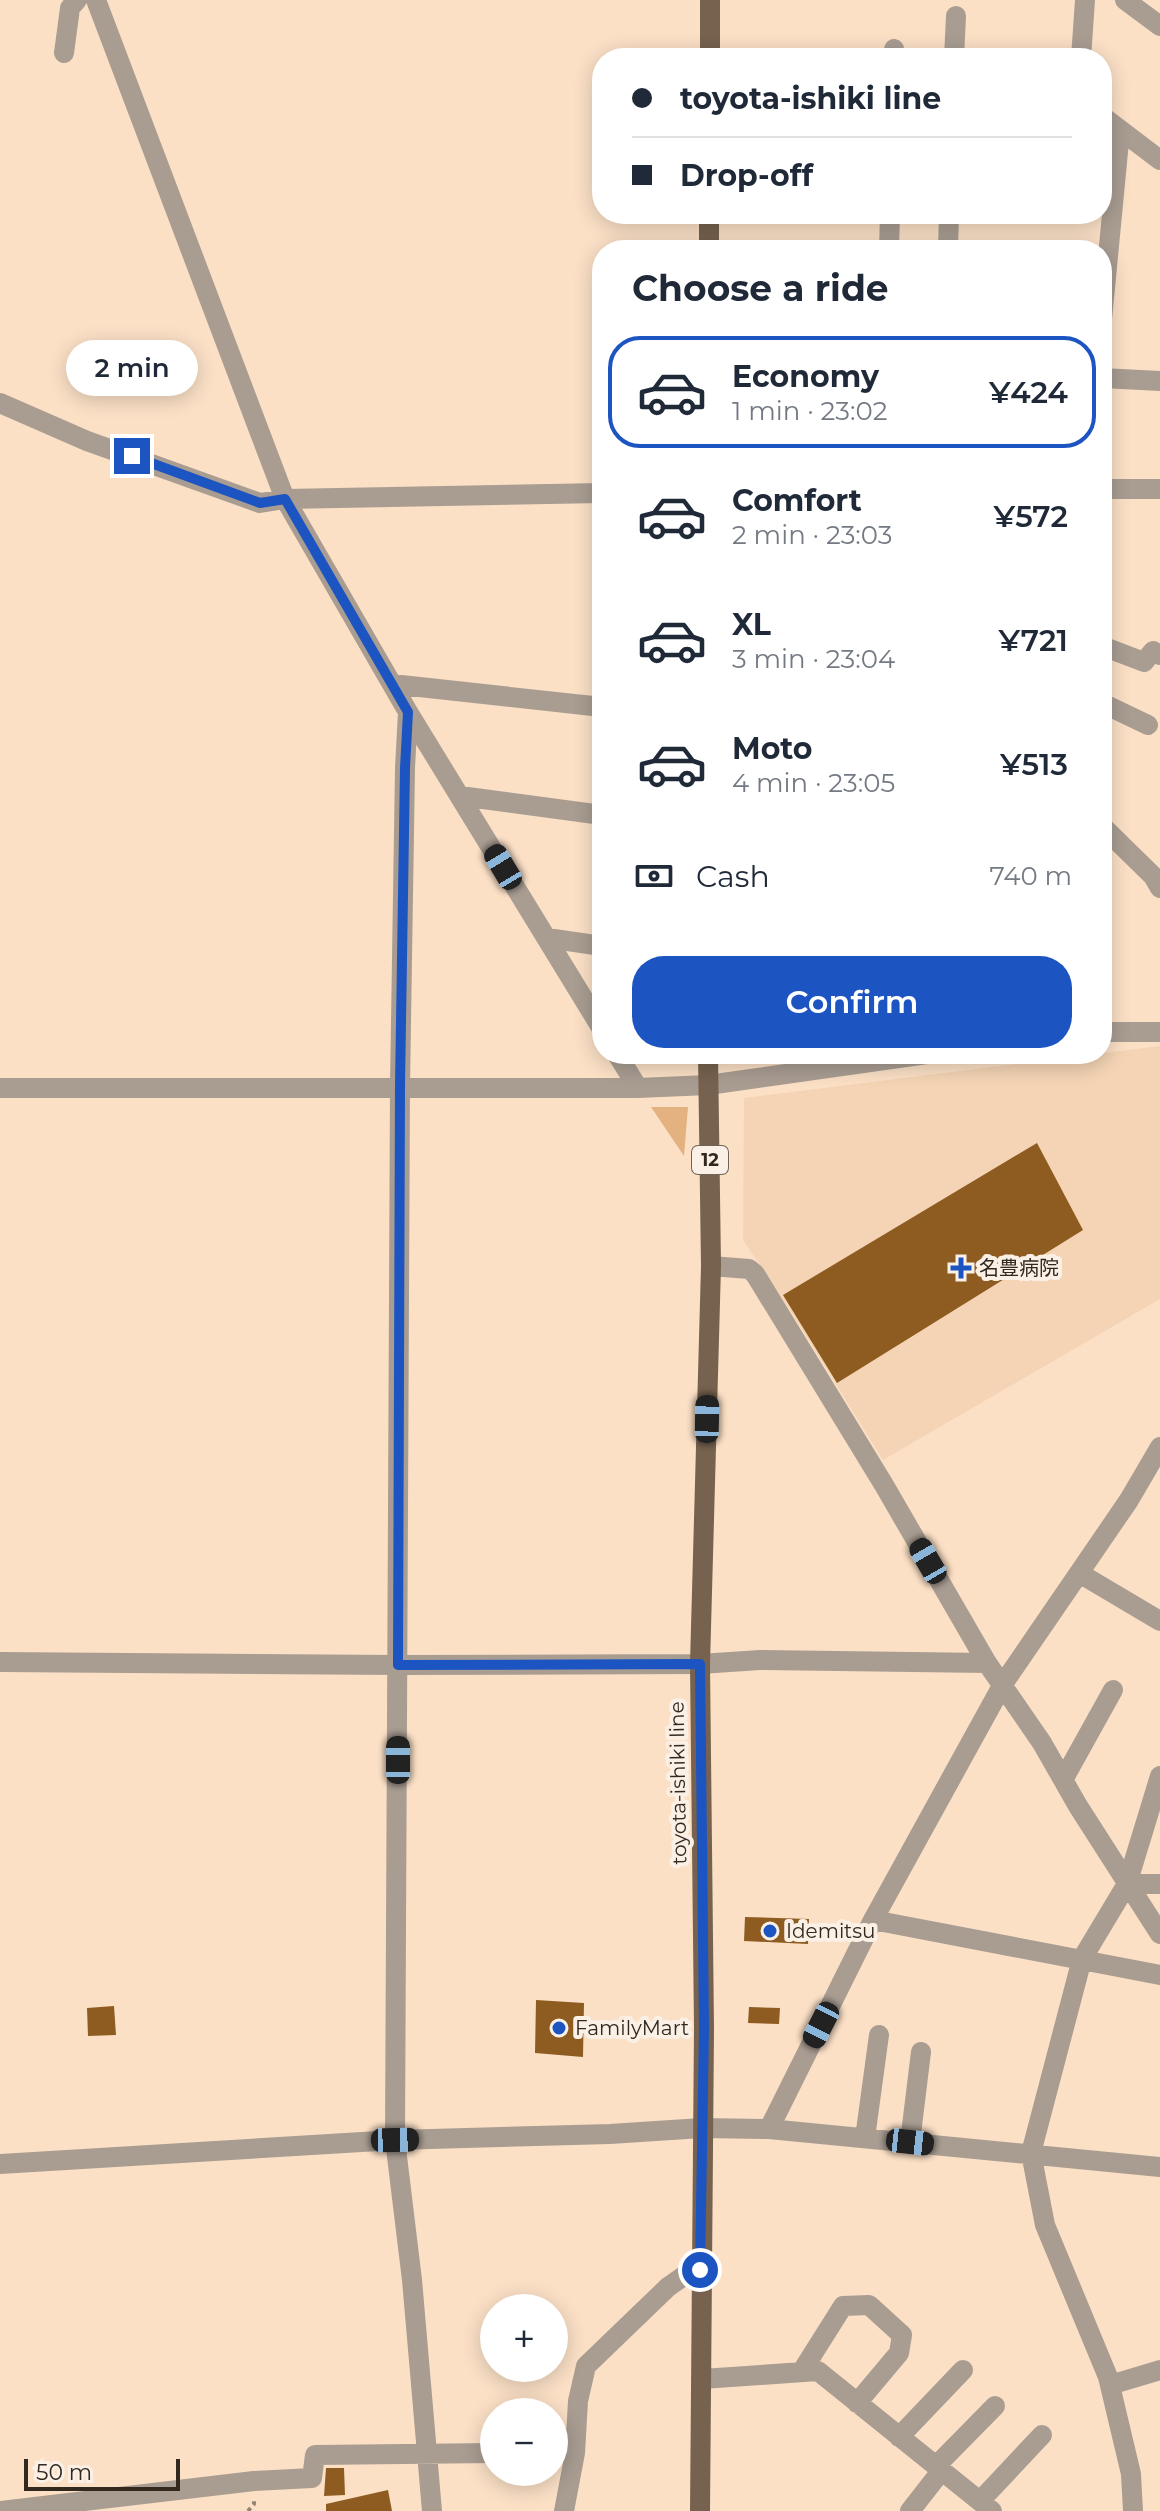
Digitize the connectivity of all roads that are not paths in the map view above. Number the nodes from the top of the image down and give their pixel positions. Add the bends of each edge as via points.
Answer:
1 (77, 0) edge
2 (96, 0) edge
3 (710, 0) edge
4 (1085, 0) edge
5 (1125, 0) edge
6 (956, 16) dead end
7 (1160, 26) edge
8 (710, 48) edge
9 (954, 48) edge
10 (1082, 48) edge
11 (64, 53) dead end
12 (1112, 124) edge
13 (1120, 131) junction
14 (1160, 160) edge
15 (1112, 215) edge
16 (1112, 379) edge
17 (1160, 381) edge
18 (0, 403) edge
19 (1112, 489) edge
20 (1160, 489) edge
21 (592, 493) edge
22 (285, 499) junction
23 (1112, 650) edge
24 (1160, 655) edge
25 (392, 684) junction
26 (592, 706) edge
27 (1112, 708) edge
28 (408, 712) junction
29 (1148, 725) dead end
30 (460, 796) junction
31 (592, 814) edge
32 (1112, 836) edge
33 (1160, 888) edge
34 (547, 938) junction
35 (592, 945) edge
36 (592, 1012) edge
37 (1112, 1032) edge
38 (1160, 1032) edge
39 (623, 1064) edge
40 (708, 1064) edge
41 (856, 1064) edge
42 (708, 1085) junction
43 (400, 1086) junction
44 (0, 1088) edge
45 (638, 1088) junction
46 (711, 1266) junction
47 (1160, 1447) edge
48 (1079, 1573) junction
49 (1160, 1621) edge
50 (0, 1662) edge
51 (987, 1663) junction
52 (700, 1664) junction
53 (398, 1665) junction
54 (1003, 1684) junction
55 (1113, 1690) dead end
56 (1160, 1776) edge
57 (1063, 1780) junction
58 (1127, 1884) junction
59 (1160, 1884) edge
60 (873, 1920) junction
61 (1160, 1934) edge
62 (1082, 1959) junction
63 (1160, 1975) edge
64 (879, 2035) dead end
65 (921, 2052) dead end
66 (702, 2128) junction
67 (769, 2129) junction
68 (865, 2138) junction
69 (395, 2140) junction
70 (910, 2142) junction
71 (1031, 2153) junction
72 (0, 2164) edge
73 (1160, 2167) edge
74 (701, 2264) junction
75 (963, 2370) dead end
76 (1160, 2370) edge
77 (802, 2371) junction
78 (702, 2379) junction
79 (1110, 2385) junction
80 (857, 2403) junction
81 (995, 2406) dead end
82 (1042, 2435) dead end
83 (899, 2437) junction
84 (568, 2438) edge
85 (427, 2453) junction
86 (480, 2453) edge
87 (940, 2468) junction
88 (564, 2486) edge
89 (986, 2506) edge
90 (0, 2511) edge
91 (432, 2511) edge
92 (564, 2511) edge
93 (700, 2511) edge
94 (910, 2511) edge
95 (1133, 2511) edge

1 - 11 street via 70,8
2 - 22 street
3 - 8 main road
4 - 10 street
5 - 7 street
6 - 9 street
12 - 13 street
13 - 14 street
13 - 15 street
16 - 17 street
18 - 22 street via 87,441 260,503
19 - 20 street
21 - 22 street
22 - 25 street
23 - 24 street via 1144,662 1153,651
25 - 26 street
25 - 28 street
27 - 29 street
28 - 30 street
28 - 43 street
30 - 31 street
30 - 34 street
32 - 33 street
34 - 35 street
34 - 36 street
37 - 38 street
39 - 45 street
40 - 42 main road, toyota-ishiki line / 12
41 - 42 street
42 - 45 street
42 - 46 main road, toyota-ishiki line / 12
43 - 44 street
43 - 45 street
43 - 53 street
46 - 51 street via 755,1274
46 - 52 main road, toyota-ishiki line / 12
47 - 48 street
48 - 49 street
48 - 54 street
50 - 53 street
51 - 52 street
51 - 54 street
52 - 53 street
52 - 66 main road, toyota-ishiki line / 12
53 - 69 street
54 - 57 street
54 - 60 street
55 - 57 street
56 - 58 street
57 - 58 street
58 - 59 street
58 - 61 street
58 - 62 street
60 - 62 street
60 - 67 street
62 - 63 street
62 - 71 street
64 - 68 street
65 - 70 street
66 - 67 street
66 - 69 street
66 - 74 main road, toyota-ishiki line / 12
67 - 68 street
68 - 70 street
69 - 72 street
69 - 85 street
70 - 71 street
71 - 73 street
71 - 79 street via 1045,2225
74 - 78 main road, toyota-ishiki line / 12
74 - 84 street via 668,2287 586,2366
75 - 83 street
76 - 79 street
77 - 78 street
77 - 80 street via 818,2371
77 - 80 street via 843,2306 869,2305 902,2335 899,2353
78 - 93 main road, toyota-ishiki line / 12
79 - 95 street via 1131,2474
80 - 83 street
81 - 87 street
82 - 89 street
83 - 87 street
85 - 86 street
85 - 90 street via 315,2455 312,2478
85 - 91 street
87 - 89 street
87 - 94 street
88 - 92 street

